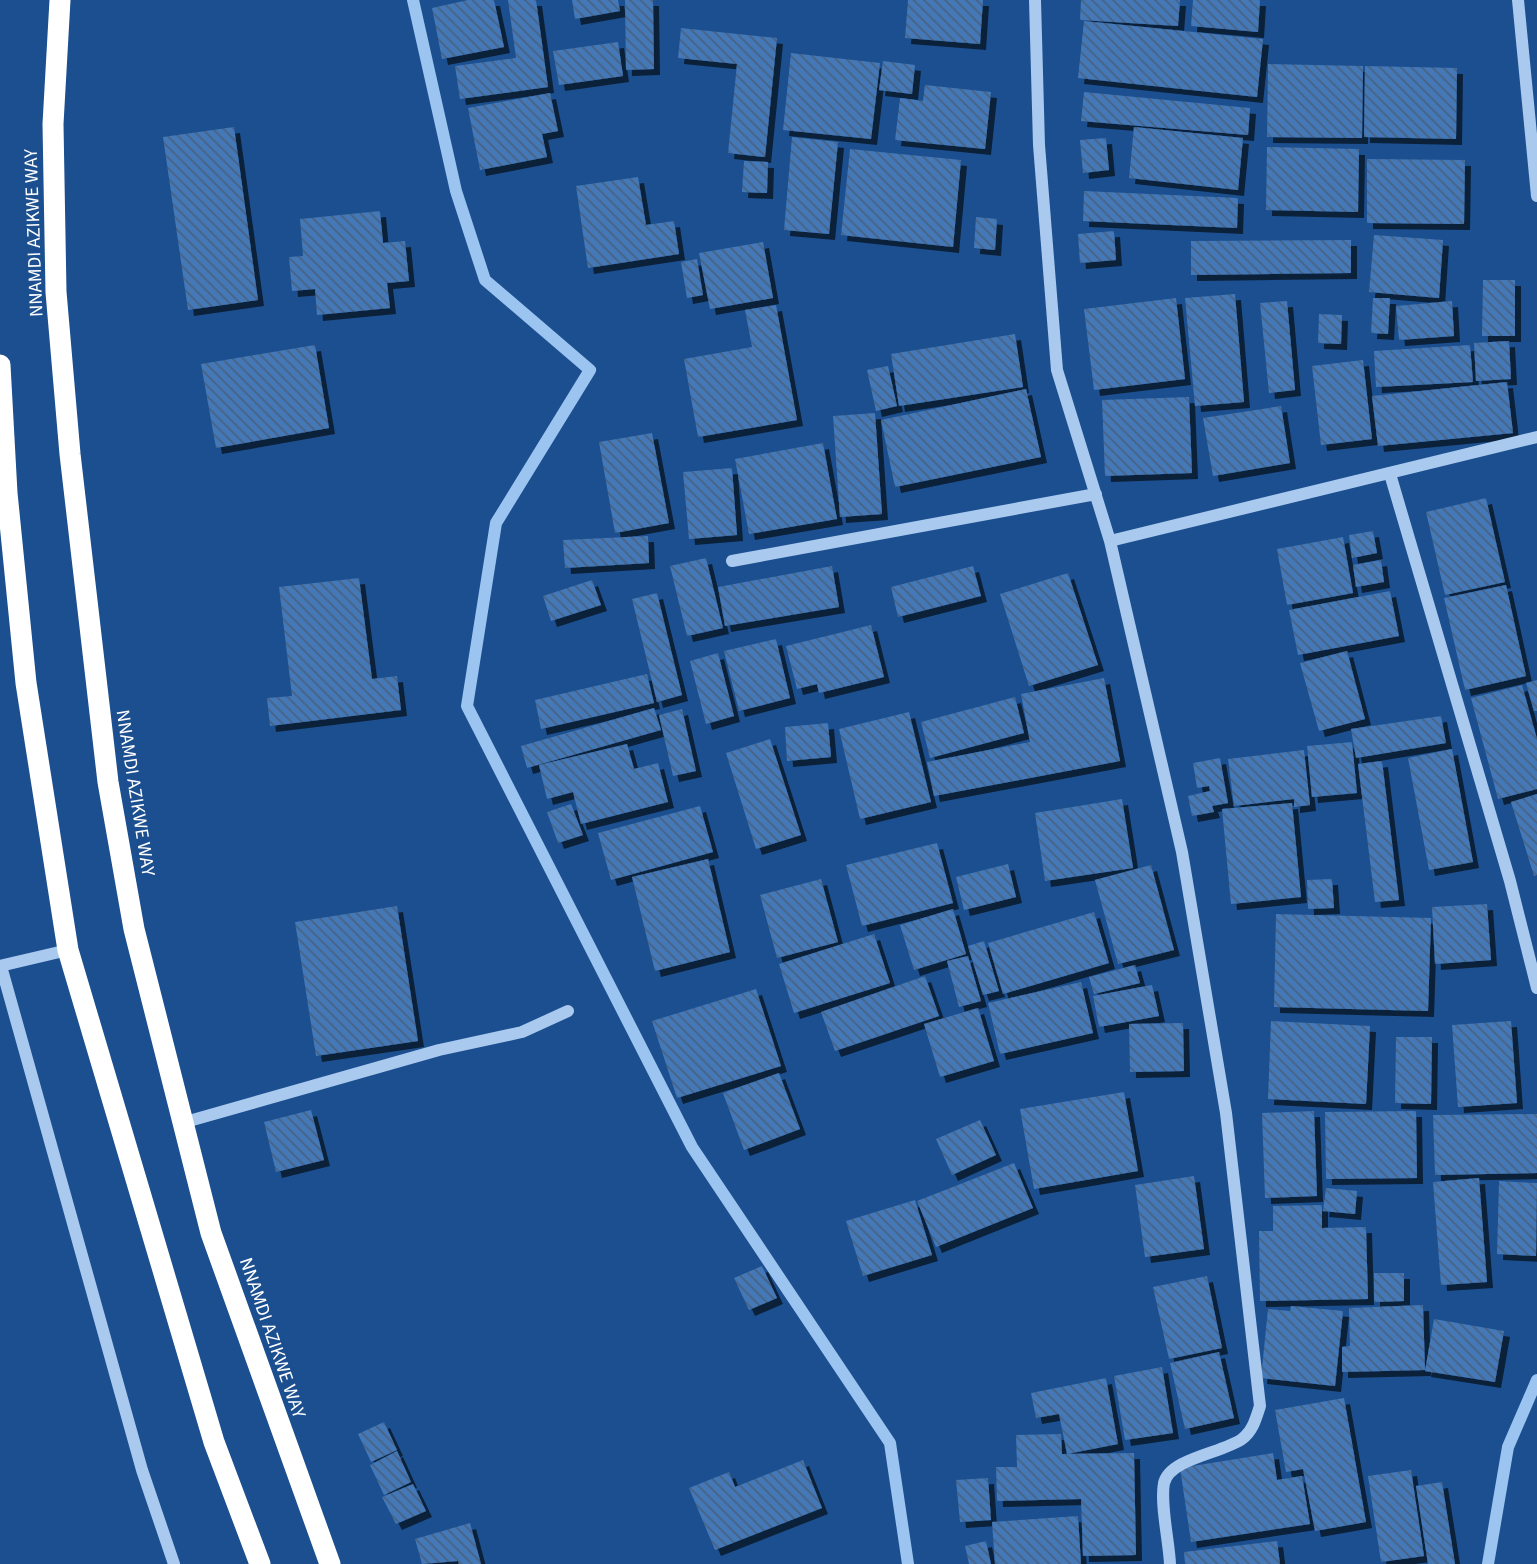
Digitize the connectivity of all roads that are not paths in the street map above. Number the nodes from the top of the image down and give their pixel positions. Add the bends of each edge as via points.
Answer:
1 (60, 0) edge
2 (1035, 0) edge
3 (1518, 0) edge
4 (1537, 196) edge
5 (0, 365) edge
6 (1537, 438) edge
7 (1390, 474) junction
8 (1096, 494) junction
9 (1110, 541) junction
10 (732, 561) dead end
11 (68, 950) junction
12 (0, 966) edge
13 (1537, 988) edge
14 (568, 1012) dead end
15 (182, 1123) junction
16 (174, 1564) edge
17 (260, 1564) edge
18 (330, 1564) edge
19 (1170, 1564) edge

1 - 15 highway, NNAMDI AZIKWE WAY via 54,124 56,292 88,620 107,782 134,929
2 - 8 street via 1039,145 1057,370
3 - 4 street
5 - 11 highway via 26,682
6 - 7 street
7 - 9 street
7 - 13 street
8 - 9 street
8 - 10 street
9 - 19 street via 1182,852 1226,1113 1260,1406 1252,1429 1242,1440 1171,1469 1164,1482
11 - 12 street
11 - 17 highway via 214,1442
12 - 16 street via 142,1469
14 - 15 street via 522,1032 439,1050
15 - 18 highway, NNAMDI AZIKWE WAY via 211,1233

